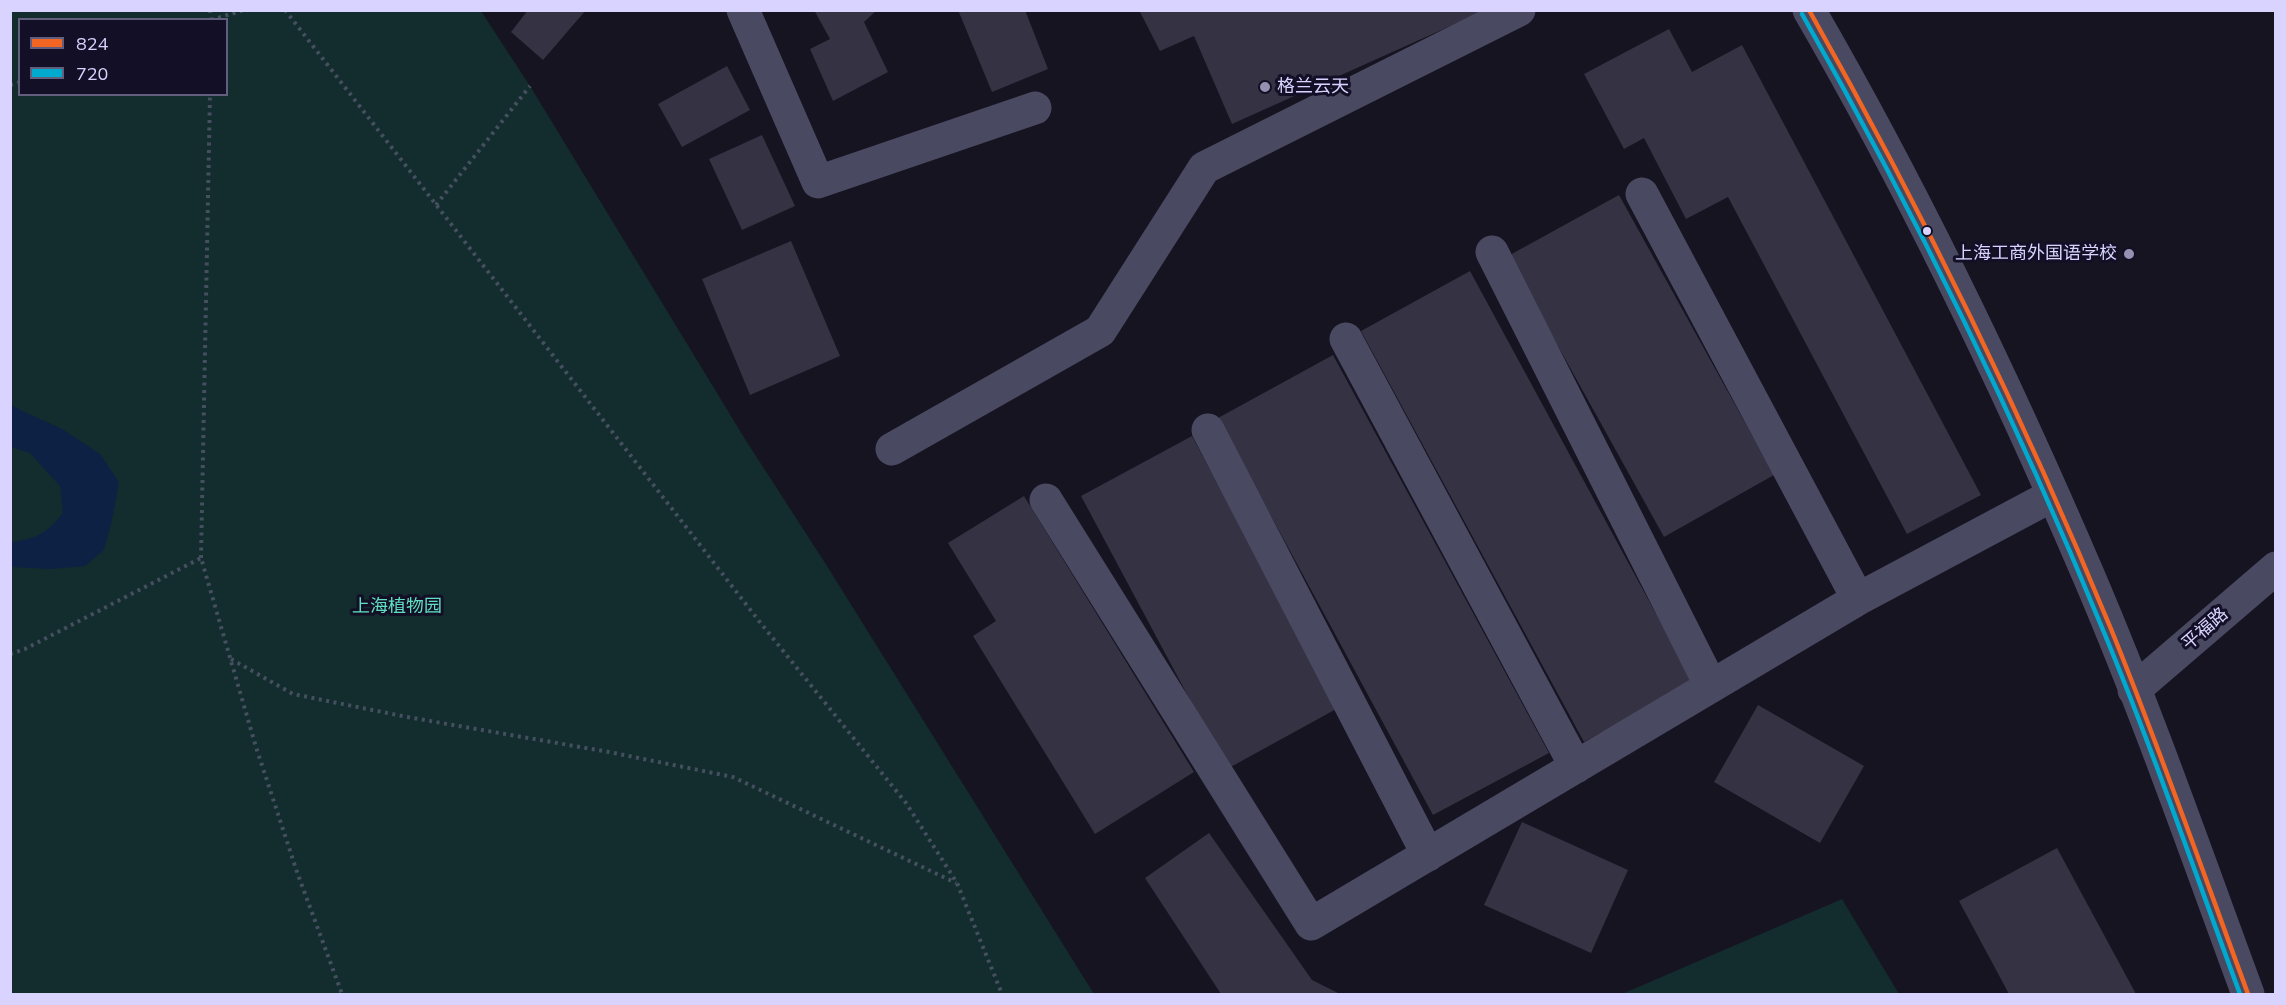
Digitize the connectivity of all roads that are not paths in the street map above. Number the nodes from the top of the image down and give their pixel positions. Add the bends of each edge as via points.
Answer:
1 (743, 10) edge
2 (1519, 10) edge
3 (1809, 10) edge
4 (1035, 108) dead end
5 (1642, 194) dead end
6 (1492, 252) dead end
7 (1346, 339) dead end
8 (1208, 430) dead end
9 (892, 449) dead end
10 (2053, 495) junction
11 (1046, 500) dead end
12 (2276, 568) edge
13 (1858, 599) junction
14 (1711, 686) junction
15 (2134, 690) junction
16 (1576, 767) junction
17 (1428, 855) junction
18 (2248, 994) edge

1 - 4 street via 818,182
2 - 9 street via 1204,168 1100,331
3 - 10 street via 1959,293
5 - 13 street
6 - 14 street
7 - 16 street
8 - 17 street
10 - 13 street
10 - 15 street
11 - 17 street via 1311,924
12 - 15 street, 平福路
13 - 14 street
14 - 16 street
15 - 18 street
16 - 17 street

